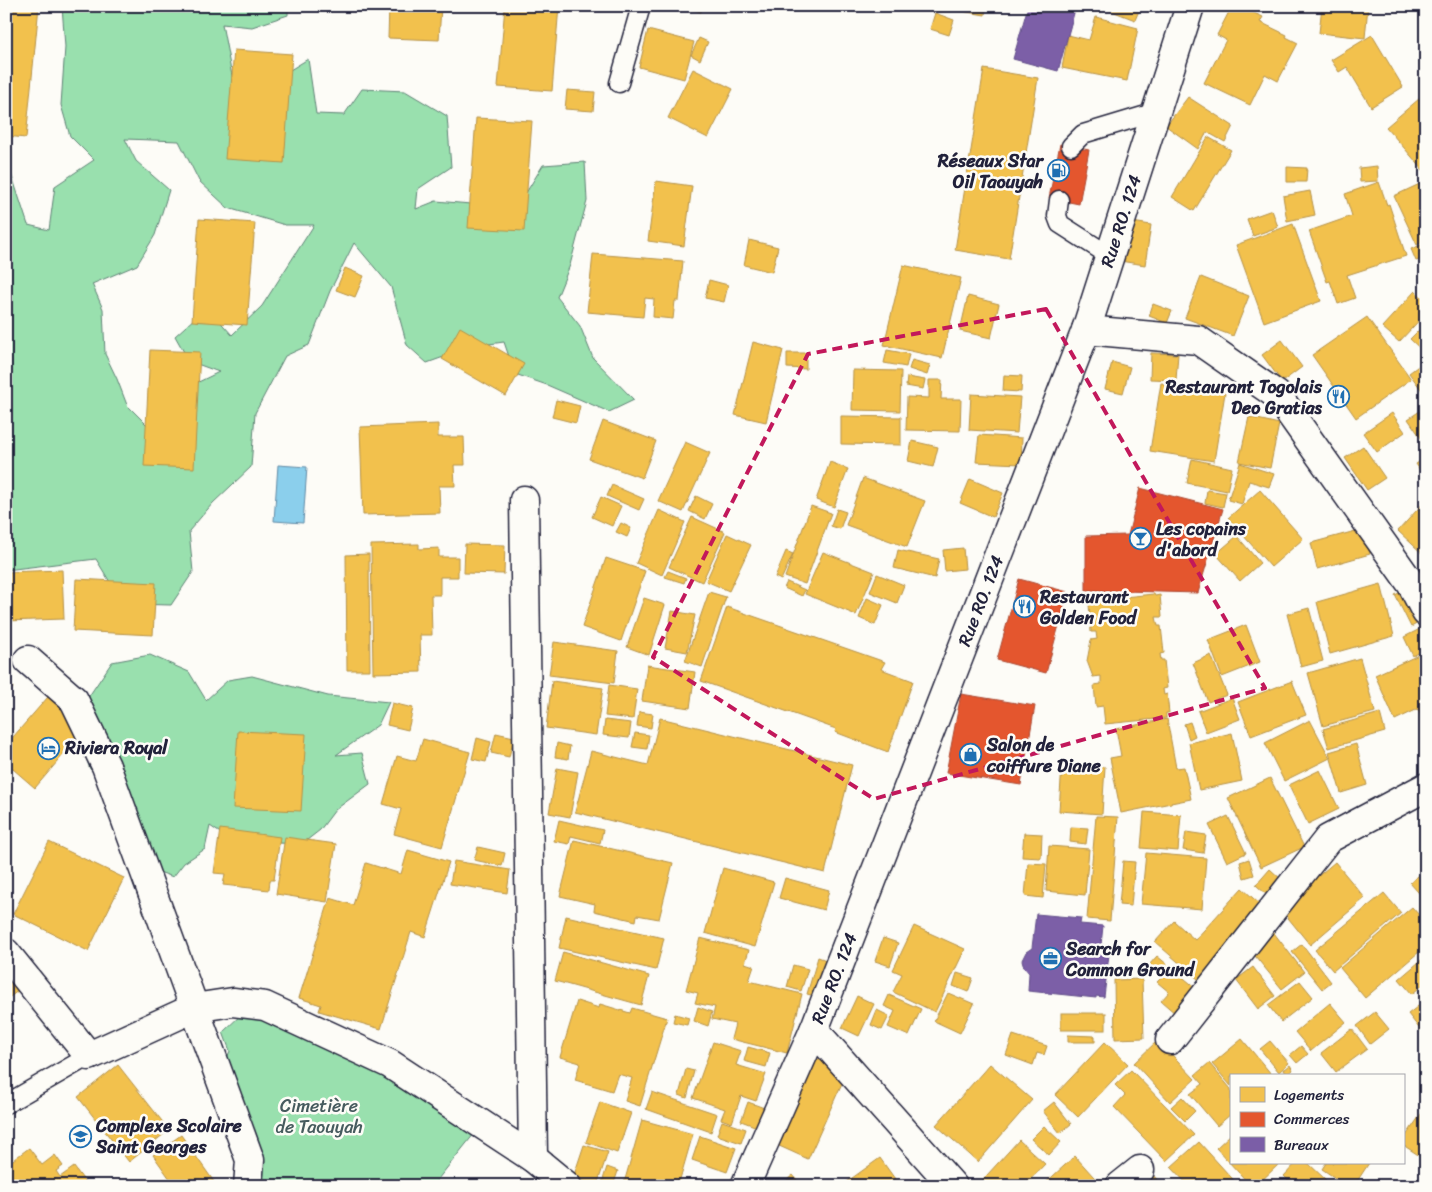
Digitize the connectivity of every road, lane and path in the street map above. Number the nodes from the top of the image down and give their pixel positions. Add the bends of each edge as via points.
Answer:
1 (641, 6) edge
2 (1190, 6) edge
3 (619, 83) dead end
4 (1156, 112) junction
5 (1071, 146) dead end
6 (1059, 200) dead end
7 (1110, 256) junction
8 (1086, 330) junction
9 (524, 500) dead end
10 (1426, 612) edge
11 (28, 660) dead end
12 (1426, 787) edge
13 (6, 953) edge
14 (194, 1008) junction
15 (814, 1030) junction
16 (1170, 1040) dead end
17 (90, 1056) junction
18 (6, 1104) edge
19 (533, 1158) junction
20 (248, 1186) edge
21 (567, 1186) edge
22 (745, 1186) edge
23 (953, 1186) edge

1 - 3 lane
2 - 4 street, Rue RO. 124
4 - 5 lane via 1083,134
4 - 7 street, Rue RO. 124
6 - 7 lane via 1057,216 1060,224
7 - 8 street, Rue RO. 124
8 - 10 street via 1198,340 1277,395 1412,586
8 - 15 street, Rue RO. 124
9 - 19 street
11 - 14 street via 74,700 90,731 106,766
12 - 16 street via 1328,839
13 - 17 street
14 - 17 street
14 - 19 street via 233,1002 265,1006 390,1064
14 - 20 street via 250,1160
15 - 22 street, Rue RO. 124
15 - 23 street
17 - 18 lane
19 - 21 street

